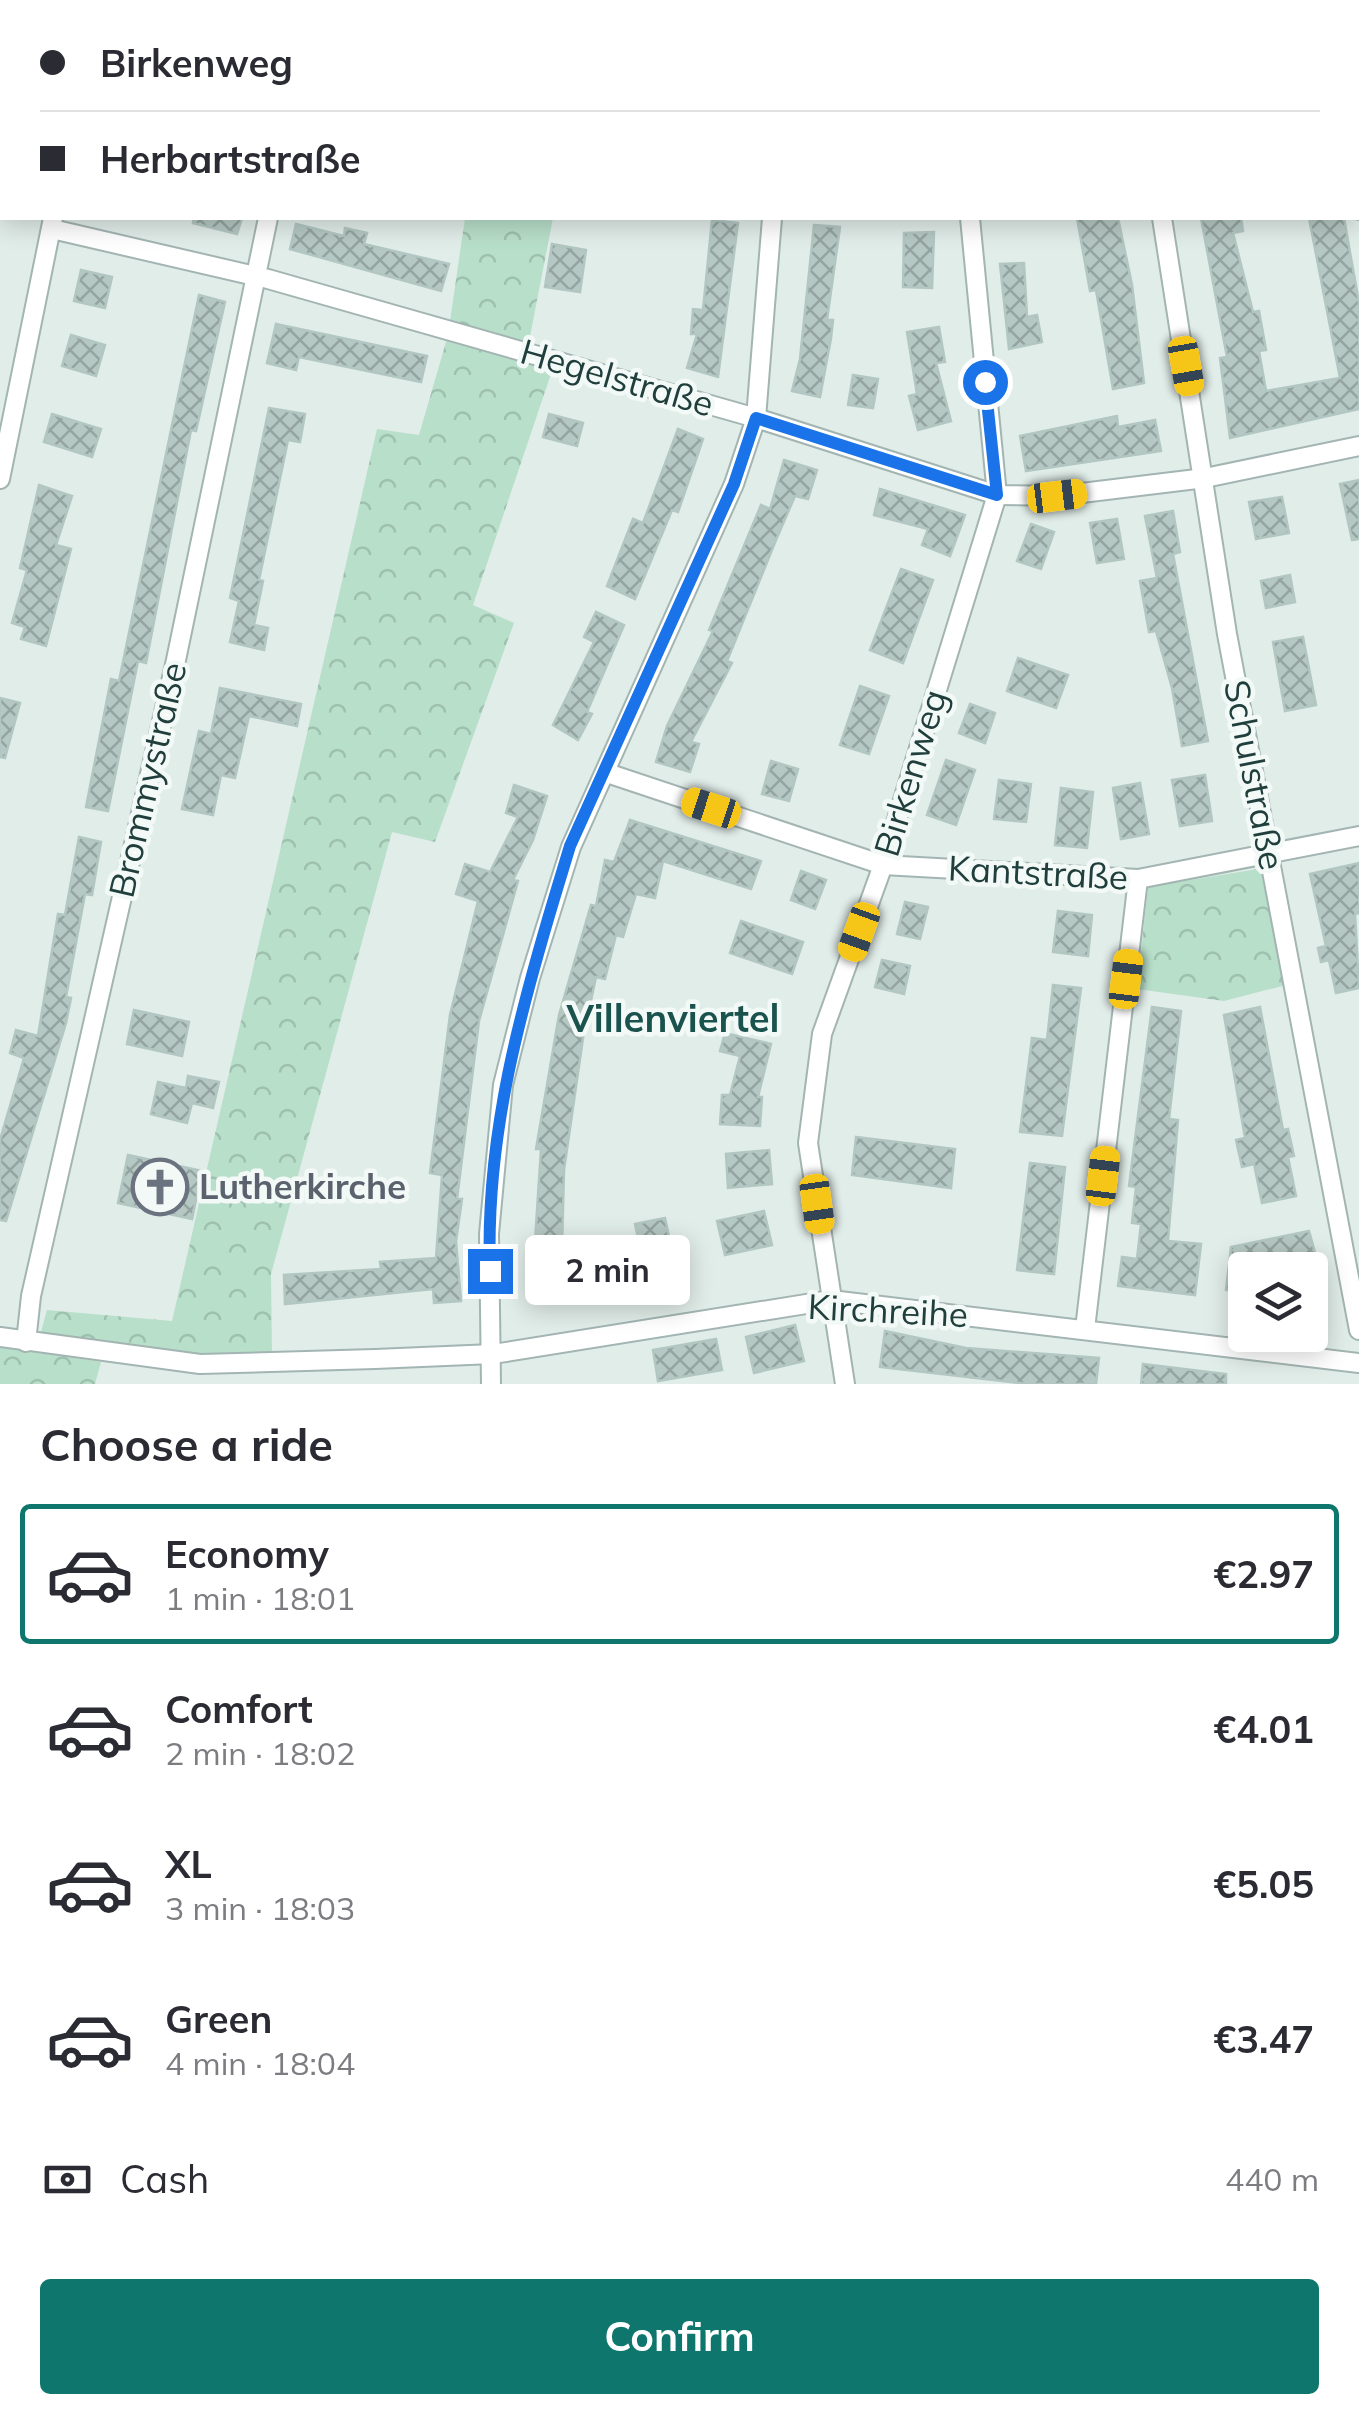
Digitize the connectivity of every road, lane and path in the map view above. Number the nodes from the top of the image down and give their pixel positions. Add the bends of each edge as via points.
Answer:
1 (268, 220) edge
2 (772, 220) edge
3 (970, 220) edge
4 (1162, 220) edge
5 (52, 223) edge
6 (255, 276) junction
7 (756, 418) junction
8 (1359, 446) edge
9 (1205, 478) junction
10 (0, 479) edge
11 (997, 495) junction
12 (607, 773) junction
13 (1359, 836) edge
14 (1270, 856) junction
15 (884, 865) junction
16 (1138, 879) junction
17 (831, 1300) junction
18 (1085, 1329) junction
19 (1359, 1330) edge
20 (0, 1337) edge
21 (26, 1342) junction
22 (493, 1354) junction
23 (242, 1363) junction
24 (1359, 1363) edge
25 (235, 1384) edge
26 (492, 1384) edge
27 (845, 1384) edge

1 - 6 street, Brommystraße
2 - 7 street
3 - 11 street, Birkenweg
4 - 9 street, Schulstraße
5 - 6 street, Hegelstraße
5 - 10 street
6 - 7 street, Hegelstraße
6 - 21 street, Brommystraße
7 - 11 street, Hegelstraße
7 - 12 street via 734,484
8 - 9 street, Hegelstraße
9 - 11 street, Hegelstraße via 1057,496
9 - 14 street, Schulstraße
11 - 15 street, Birkenweg
12 - 15 street, Kantstraße
12 - 22 street via 570,846 503,1085 488,1234
13 - 14 street, Kantstraße
14 - 16 street, Kantstraße
14 - 19 street, Schulstraße
15 - 16 street, Kantstraße
15 - 17 street, Birkenweg via 822,1034 808,1143
16 - 18 street
17 - 18 street, Kirchreihe
17 - 22 street, Kirchreihe
17 - 27 street, Birkenweg
18 - 24 street, Kirchreihe
20 - 21 street, Kirchreihe
21 - 23 street, Kirchreihe via 200,1364
22 - 23 street, Kirchreihe
22 - 26 street
23 - 25 street

